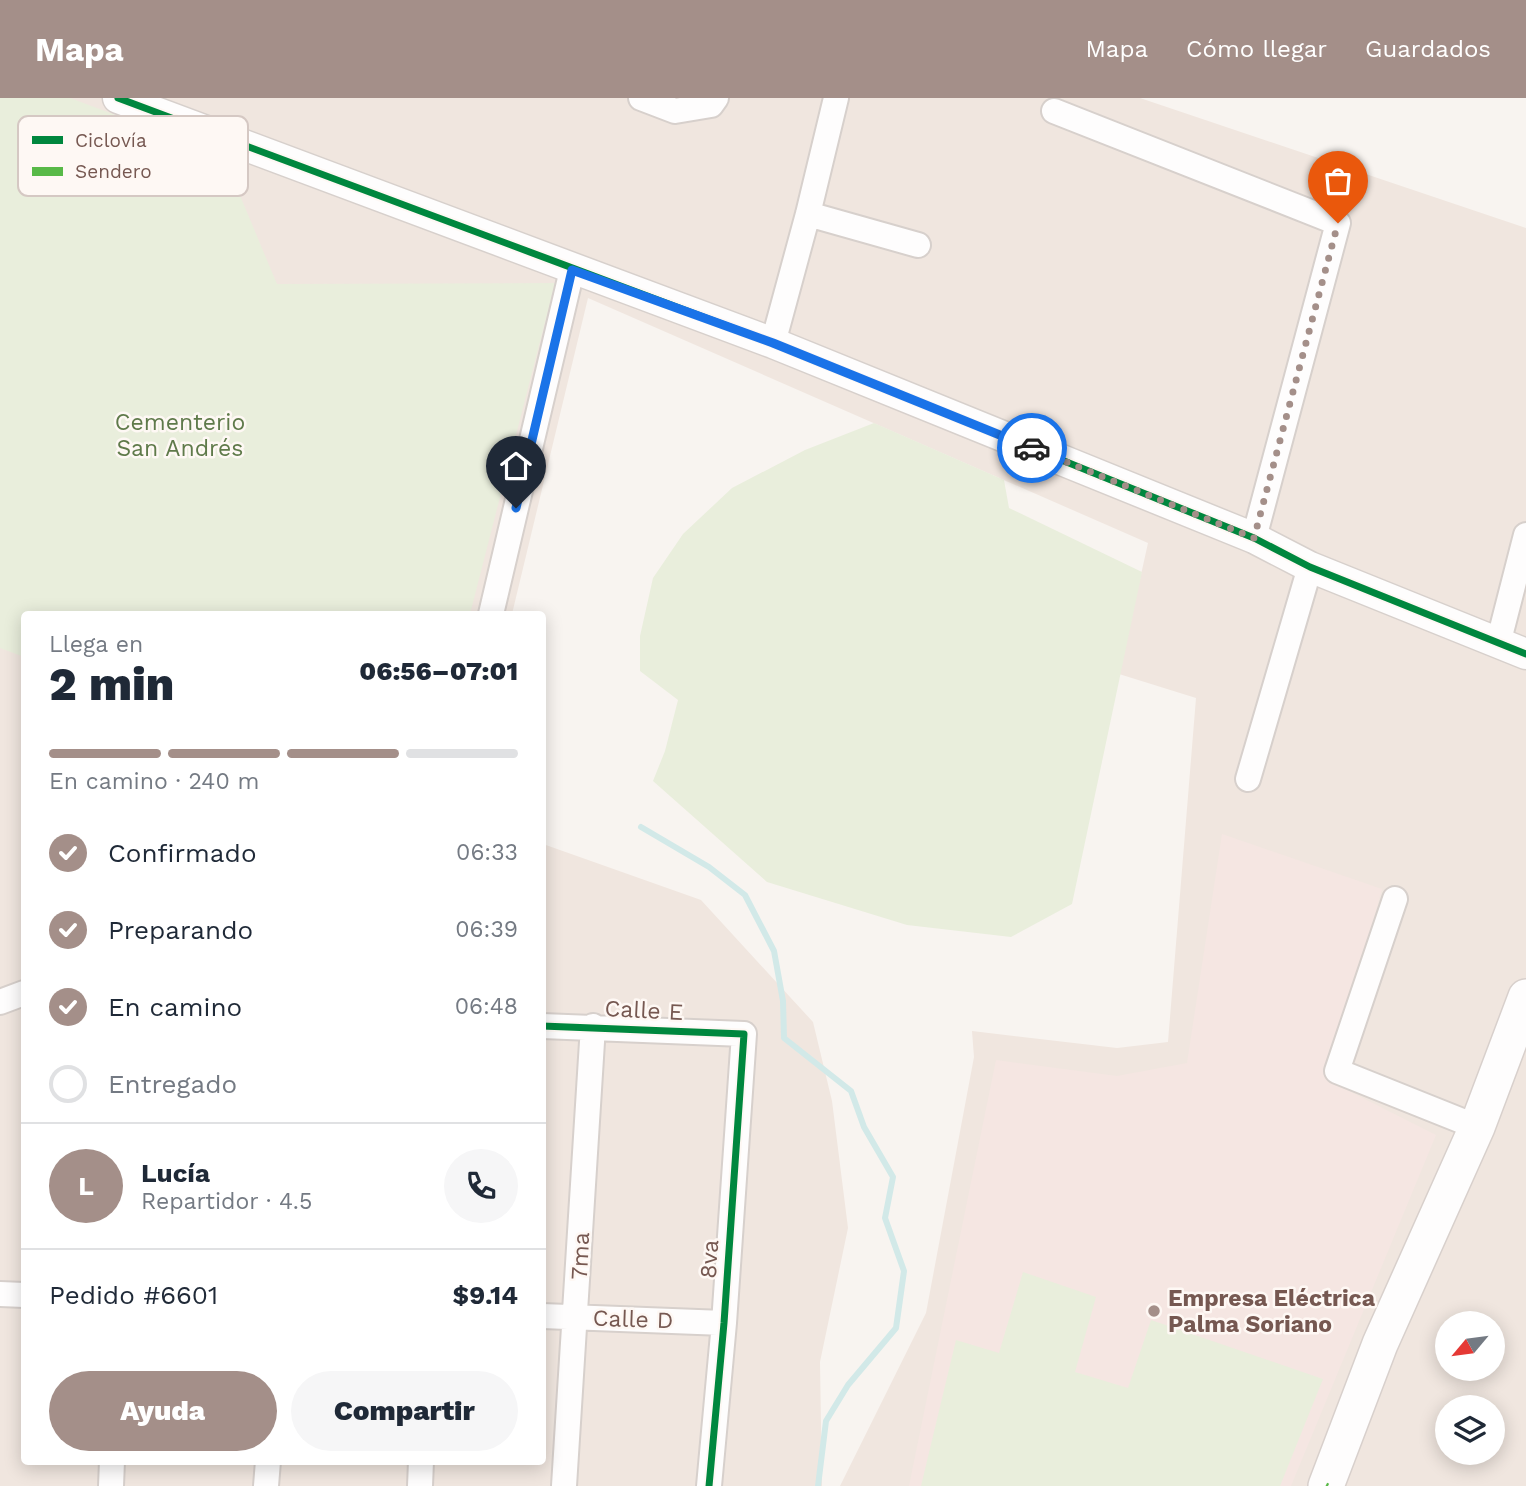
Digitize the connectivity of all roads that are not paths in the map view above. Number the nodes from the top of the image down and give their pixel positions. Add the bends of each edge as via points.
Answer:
1 (118, 98) edge
2 (641, 98) edge
3 (716, 98) edge
4 (836, 98) edge
5 (1054, 111) dead end
6 (166, 116) edge
7 (248, 147) edge
8 (808, 214) junction
9 (918, 245) dead end
10 (572, 270) junction
11 (773, 343) junction
12 (1526, 536) edge
13 (1254, 538) junction
14 (1310, 567) junction
15 (492, 611) edge
16 (1498, 644) junction
17 (1526, 654) edge
18 (1248, 779) dead end
19 (1395, 899) dead end
20 (21, 994) edge
21 (1526, 997) edge
22 (0, 1002) edge
23 (546, 1026) edge
24 (593, 1026) junction
25 (744, 1034) joint
26 (1477, 1127) junction
27 (0, 1294) edge
28 (21, 1295) edge
29 (546, 1316) edge
30 (576, 1317) junction
31 (724, 1323) junction
32 (112, 1465) edge
33 (268, 1465) edge
34 (421, 1465) edge
35 (111, 1486) edge
36 (267, 1486) edge
37 (420, 1486) edge
38 (564, 1486) edge
39 (709, 1486) edge
40 (1326, 1486) edge

1 - 6 street
2 - 3 street via 675,111 710,105
4 - 8 street
5 - 13 street via 1338,223
7 - 10 street
8 - 9 street
8 - 11 street
10 - 11 street
10 - 15 street
11 - 13 street
12 - 16 street
13 - 14 street
14 - 16 street
14 - 18 street
16 - 17 street
19 - 26 street via 1337,1071
20 - 22 street
21 - 26 main road
23 - 24 street, Calle E
24 - 25 street, Calle E
24 - 30 street, 7ma
25 - 31 street, 8va
26 - 40 main road via 1380,1345
27 - 28 street
29 - 30 street, Calle D
30 - 31 street, Calle D
30 - 38 street, 7ma
31 - 39 street, 8va
32 - 35 street
33 - 36 street
34 - 37 street

